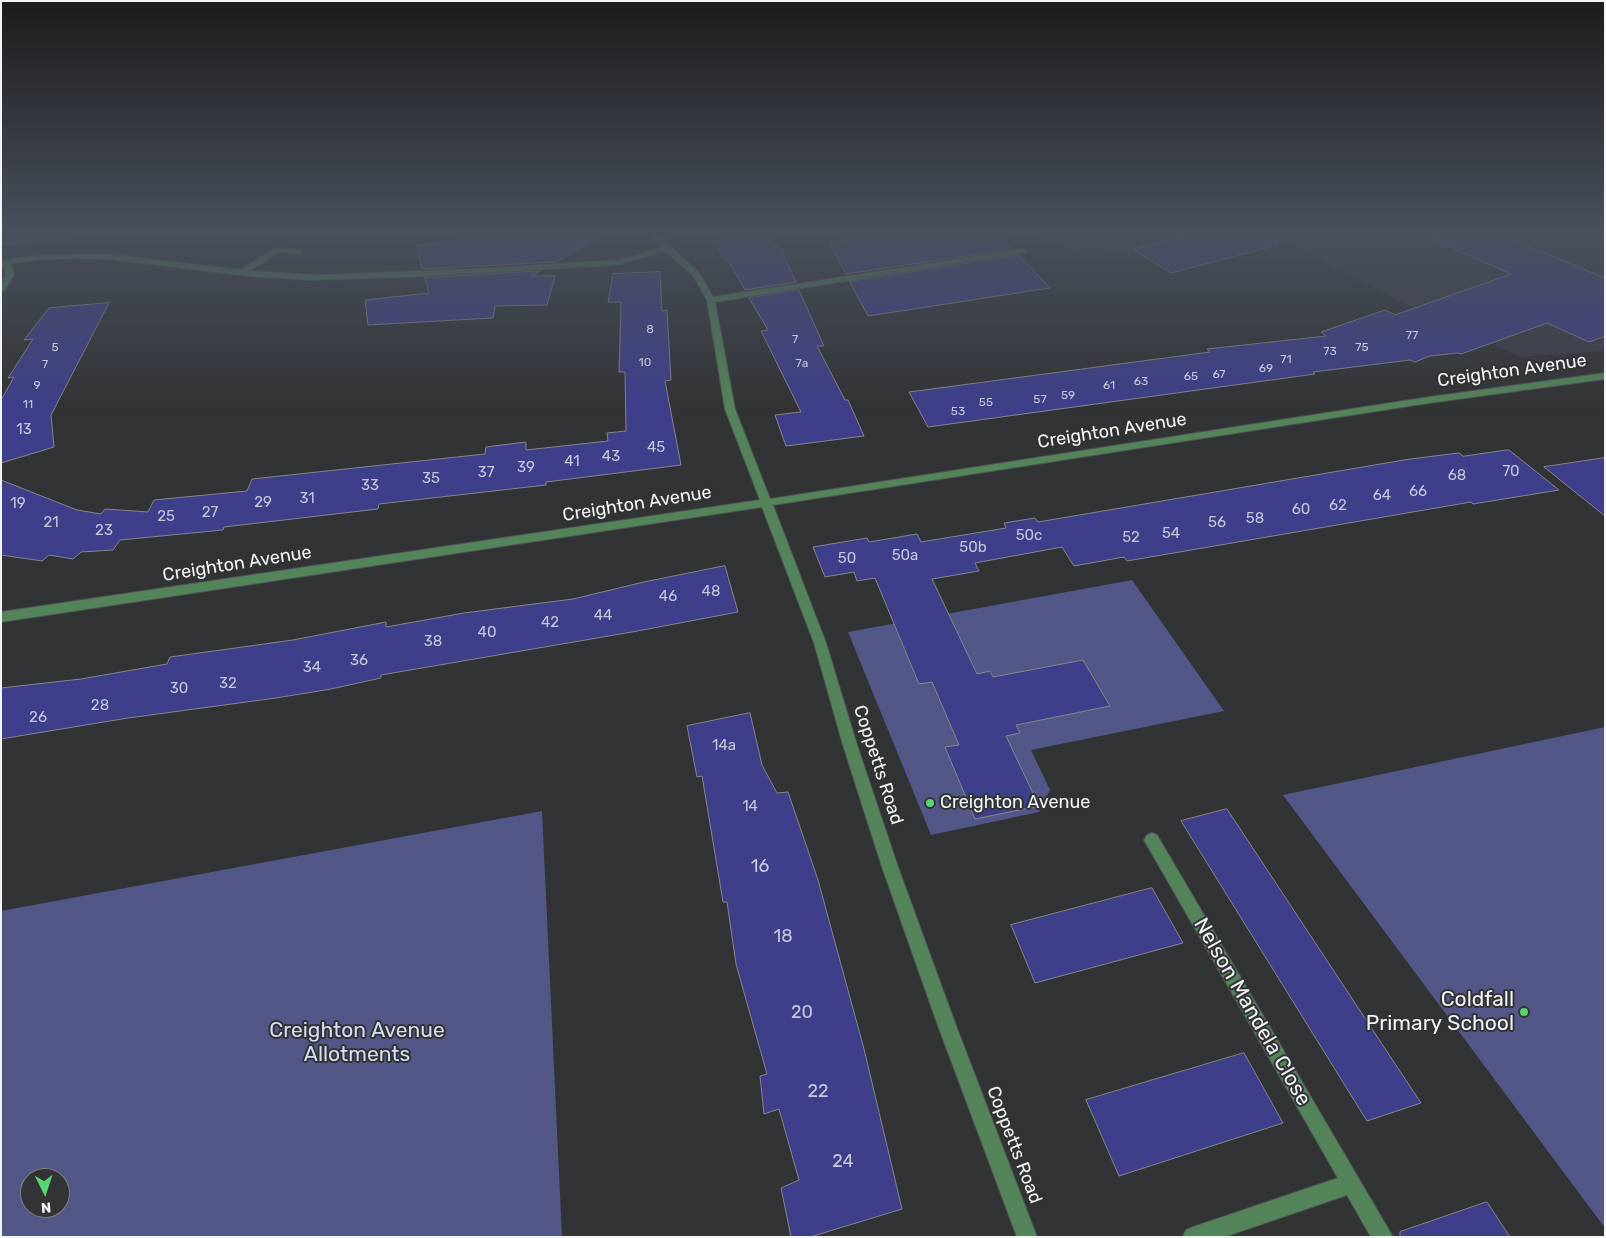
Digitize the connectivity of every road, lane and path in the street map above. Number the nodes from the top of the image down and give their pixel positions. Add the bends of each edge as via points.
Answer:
1 (707, 293) edge
2 (758, 293) edge
3 (711, 300) junction
4 (1605, 376) edge
5 (765, 503) junction
6 (1, 617) edge
7 (1152, 840) dead end
8 (1352, 1183) junction
9 (1027, 1237) edge
10 (1193, 1237) edge
11 (1383, 1237) edge

1 - 3 street
2 - 3 street
3 - 5 street, Coppetts Road via 730,409
4 - 5 street, Creighton Avenue via 1429,400
5 - 6 street, Creighton Avenue
5 - 9 street, Coppetts Road via 820,642 890,867
7 - 8 street, Nelson Mandela Close
8 - 10 street
8 - 11 street, Nelson Mandela Close

